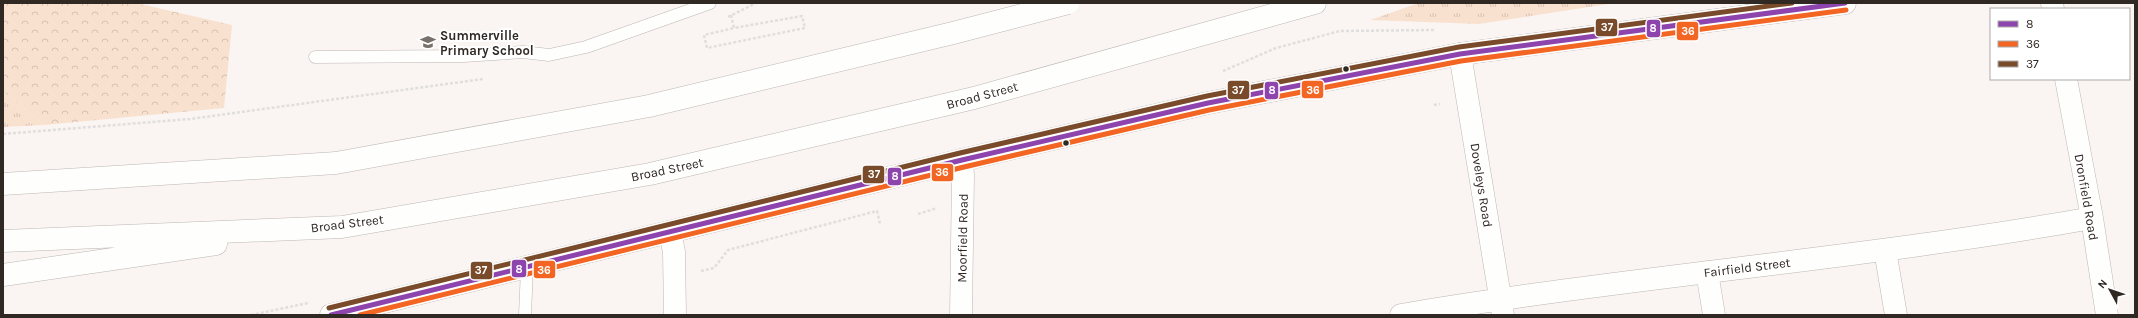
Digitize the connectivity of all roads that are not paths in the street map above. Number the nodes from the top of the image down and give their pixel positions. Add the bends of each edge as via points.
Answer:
1 (710, 3) edge
2 (1068, 3) edge
3 (1315, 3) edge
4 (1845, 3) edge
5 (1460, 54) junction
6 (315, 57) dead end
7 (2066, 80) edge
8 (962, 160) junction
9 (3, 184) edge
10 (2092, 218) junction
11 (342, 226) junction
12 (670, 232) junction
13 (3, 241) edge
14 (1885, 250) junction
15 (527, 268) junction
16 (1707, 272) junction
17 (3, 274) edge
18 (1501, 307) edge
19 (331, 315) edge
20 (525, 315) edge
21 (675, 315) edge
22 (961, 315) edge
23 (1401, 315) edge
24 (1714, 315) edge
25 (1896, 315) edge
26 (2107, 315) edge

1 - 6 lane via 586,47 549,55 523,52 464,56
2 - 9 main road, bridge via 648,106 336,163
3 - 11 main road, Broad Street via 974,98 650,174
4 - 5 main road
5 - 8 main road via 1208,103
5 - 18 main road, Doveleys Road
7 - 10 main road, Dronfield Road
8 - 12 main road
8 - 22 main road, Moorfield Road
10 - 14 main road, Fairfield Street
10 - 26 main road, Dronfield Road
11 - 13 main road, Broad Street
11 - 17 main road
12 - 15 main road
12 - 21 main road via 674,252
14 - 16 main road, Fairfield Street
14 - 25 main road
15 - 19 main road
15 - 20 lane
16 - 18 main road, Fairfield Street
16 - 24 main road
18 - 23 main road, Fairfield Street

